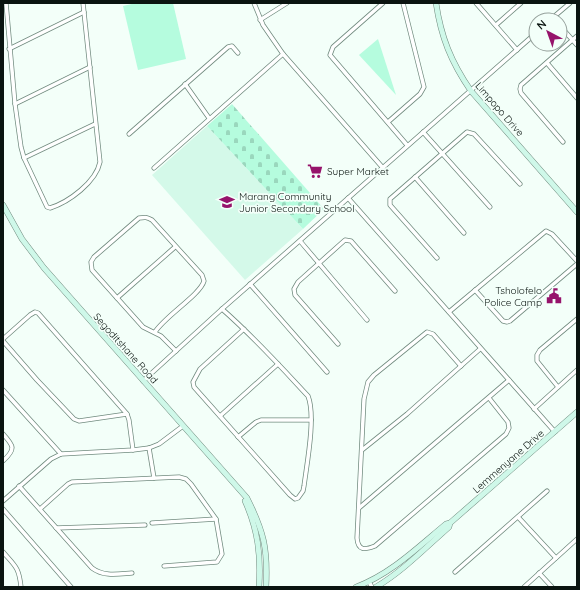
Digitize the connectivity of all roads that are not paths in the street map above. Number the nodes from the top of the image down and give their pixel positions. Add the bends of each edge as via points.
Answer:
1 (6, 3) edge
2 (83, 3) edge
3 (254, 3) edge
4 (287, 3) edge
5 (384, 3) edge
6 (403, 3) edge
7 (436, 3) edge
8 (476, 3) edge
9 (521, 3) edge
10 (570, 3) edge
11 (84, 12) junction
12 (560, 12) edge
13 (260, 20) junction
14 (496, 25) junction
15 (568, 35) edge
16 (577, 36) edge
17 (528, 40) edge
18 (572, 40) junction
19 (577, 45) edge
20 (9, 49) junction
21 (517, 50) junction
22 (238, 53) dead end
23 (283, 54) junction
24 (546, 63) junction
25 (90, 67) junction
26 (186, 84) junction
27 (471, 91) junction
28 (577, 98) edge
29 (15, 104) junction
30 (210, 118) junction
31 (388, 122) junction
32 (95, 124) junction
33 (423, 132) junction
34 (128, 134) dead end
35 (563, 142) dead end
36 (407, 145) junction
37 (442, 154) junction
38 (24, 158) junction
39 (154, 168) dead end
40 (383, 168) junction
41 (415, 177) junction
42 (520, 184) dead end
43 (348, 198) junction
44 (3, 205) edge
45 (490, 208) dead end
46 (577, 212) edge
47 (464, 234) dead end
48 (300, 241) junction
49 (175, 247) junction
50 (437, 258) dead end
51 (577, 262) edge
52 (319, 263) junction
53 (250, 284) junction
54 (475, 290) junction
55 (395, 291) dead end
56 (117, 298) junction
57 (222, 309) junction
58 (449, 312) junction
59 (577, 319) edge
60 (368, 320) dead end
61 (244, 329) junction
62 (155, 332) junction
63 (3, 340) edge
64 (338, 344) dead end
65 (480, 349) junction
66 (176, 351) junction
67 (278, 364) junction
68 (461, 366) junction
69 (577, 370) edge
70 (327, 372) dead end
71 (509, 380) junction
72 (143, 381) junction
73 (558, 387) junction
74 (3, 390) edge
75 (489, 398) junction
76 (534, 409) junction
77 (577, 412) edge
78 (127, 414) junction
79 (220, 416) junction
80 (311, 420) junction
81 (183, 426) junction
82 (554, 432) junction
83 (3, 434) edge
84 (238, 437) junction
85 (149, 448) junction
86 (133, 450) junction
87 (362, 450) junction
88 (61, 454) junction
89 (3, 461) edge
90 (154, 478) junction
91 (19, 486) junction
92 (547, 491) dead end
93 (244, 496) junction
94 (3, 501) edge
95 (359, 508) junction
96 (3, 509) edge
97 (40, 509) junction
98 (518, 516) junction
99 (216, 520) junction
100 (152, 523) dead end
101 (450, 523) junction
102 (145, 525) dead end
103 (56, 528) junction
104 (577, 539) edge
105 (3, 552) edge
106 (556, 558) junction
107 (164, 566) dead end
108 (456, 572) dead end
109 (132, 573) dead end
110 (539, 573) junction
111 (258, 585) edge
112 (371, 585) edge
113 (267, 586) edge
114 (21, 587) edge
115 (71, 587) edge
116 (356, 587) edge
117 (376, 587) edge
118 (524, 587) edge
119 (552, 587) edge

1 - 20 street
2 - 11 street
3 - 13 street
4 - 13 street
5 - 31 street via 334,47 330,55
6 - 31 street via 424,87 420,94
7 - 27 street, Limpopo Drive via 445,44 457,70
8 - 14 street
9 - 14 street
10 - 12 street
11 - 20 street
11 - 25 street
13 - 23 street
14 - 21 street
15 - 18 street
16 - 18 street
17 - 21 street
18 - 19 street
18 - 24 street
20 - 29 street
21 - 27 street
22 - 26 street via 229,46
23 - 30 street
23 - 40 street
24 - 28 street
24 - 35 street via 521,85 520,91
25 - 29 street
25 - 32 street
26 - 30 street
26 - 34 street
27 - 33 street
27 - 46 street, Limpopo Drive
29 - 38 street
30 - 39 street
31 - 36 street
32 - 38 street
32 - 38 street via 100,162 95,175 78,193 52,207 47,207
33 - 36 street
33 - 37 street
36 - 40 street
37 - 41 street
37 - 42 street via 467,132 471,132
37 - 45 street
40 - 43 street
41 - 47 street
41 - 50 street via 389,202
43 - 48 street
43 - 58 street
44 - 72 street, Segoditshane Road via 36,258
48 - 52 street
48 - 53 street
49 - 56 street
49 - 56 street via 152,220 144,217 139,218 94,257 91,262 92,270
49 - 62 street via 202,275 204,281
51 - 54 street via 552,234 546,231
51 - 54 street via 507,322 503,321
52 - 55 street via 345,240 350,241
52 - 60 street
52 - 64 street via 298,282 294,292
53 - 57 street
53 - 70 street
54 - 58 street
56 - 62 street via 143,327
57 - 61 street
57 - 66 street
58 - 65 street
59 - 73 street via 537,355 537,361
61 - 67 street
61 - 79 street via 200,369 193,382 194,387
62 - 66 street
63 - 78 street via 74,419 79,421
63 - 78 street via 30,315 38,313
65 - 68 street
65 - 71 street
66 - 72 street
67 - 79 street
67 - 80 street via 308,396
68 - 87 street
68 - 87 street via 433,334 427,332 374,375 365,389
69 - 73 street
71 - 75 street
71 - 76 street
72 - 81 street, Segoditshane Road
73 - 76 street
74 - 88 street
75 - 95 street
75 - 95 street via 508,422 506,434 375,546 365,549 360,548 358,544
76 - 82 street
77 - 82 street, Lemmenyane Drive
78 - 86 street
79 - 84 street
80 - 84 street via 261,420
80 - 84 street via 304,492 295,499
81 - 85 street via 159,444
81 - 93 street, Segoditshane Road
82 - 101 street, Lemmenyane Drive
83 - 89 street via 12,448 11,454
85 - 86 street
85 - 90 street
86 - 88 street
87 - 95 street
88 - 91 street via 51,459
90 - 97 street via 72,482
90 - 99 street via 186,479
91 - 94 street
91 - 97 street
92 - 98 street
93 - 111 street, Segoditshane Road via 256,532 260,557
93 - 113 street, Segoditshane Road via 257,519 265,542
96 - 115 street
97 - 103 street
98 - 106 street
98 - 108 street
99 - 100 street
99 - 107 street via 222,554 217,562
101 - 112 street, Lemmenyane Drive
101 - 117 street, Lemmenyane Drive via 449,527 408,565
102 - 103 street
103 - 109 street via 97,572
104 - 106 street
105 - 114 street via 18,569
106 - 110 street
110 - 118 street
110 - 119 street
112 - 116 street, Lemmenyane Drive

